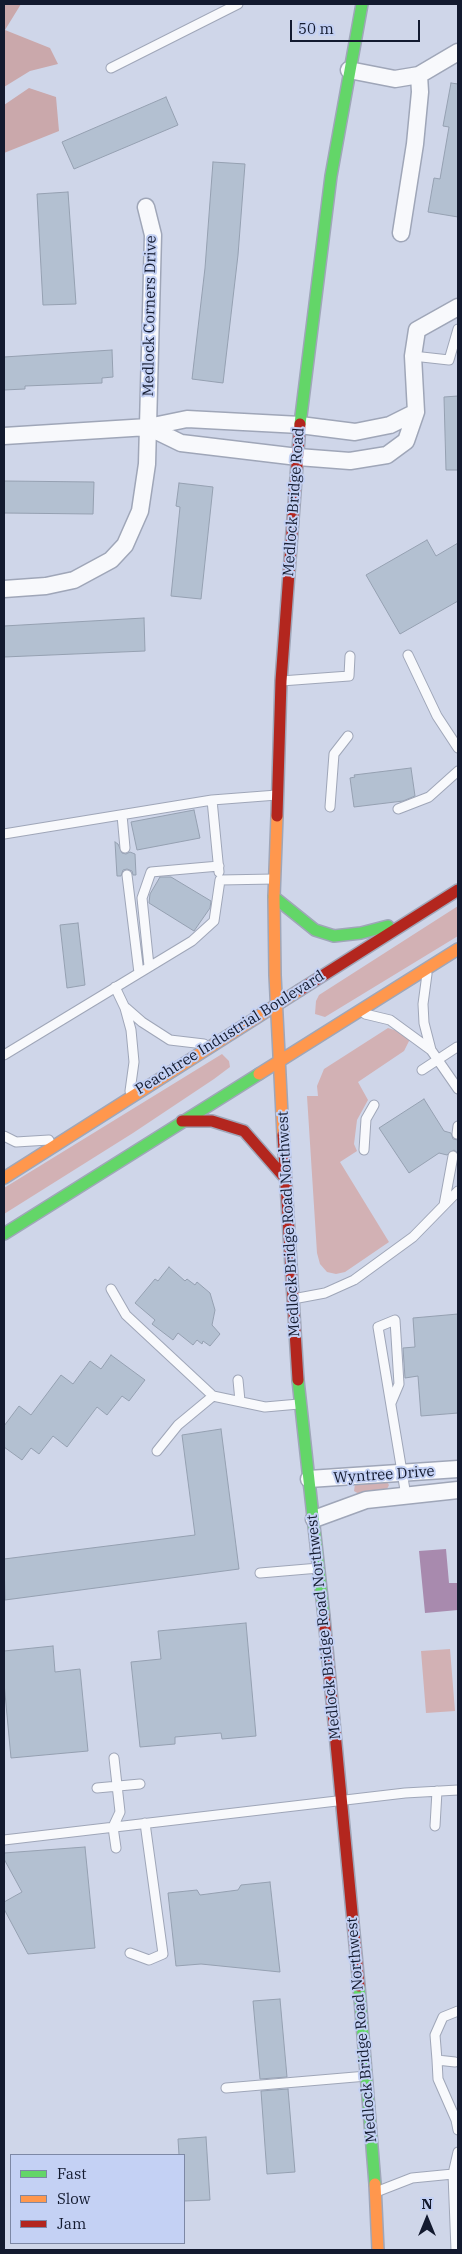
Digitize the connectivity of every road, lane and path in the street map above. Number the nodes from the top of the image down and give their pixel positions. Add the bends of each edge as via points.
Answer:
1 (238, 4) edge
2 (362, 4) edge
3 (458, 52) edge
4 (111, 68) dead end
5 (349, 70) junction
6 (419, 75) junction
7 (146, 207) dead end
8 (402, 232) dead end
9 (458, 307) edge
10 (458, 329) edge
11 (413, 356) junction
12 (416, 412) junction
13 (300, 425) junction
14 (148, 427) junction
15 (4, 436) edge
16 (298, 457) junction
17 (4, 589) edge
18 (408, 655) dead end
19 (350, 656) dead end
20 (281, 681) junction
21 (348, 736) dead end
22 (458, 748) edge
23 (458, 771) edge
24 (277, 795) junction
25 (212, 800) junction
26 (330, 807) dead end
27 (398, 810) dead end
28 (122, 815) junction
29 (4, 834) edge
30 (125, 848) dead end
31 (219, 866) junction
32 (127, 876) dead end
33 (275, 879) junction
34 (220, 880) junction
35 (458, 890) edge
36 (274, 897) junction
37 (412, 919) junction
38 (458, 949) edge
39 (150, 966) junction
40 (427, 969) junction
41 (139, 972) junction
42 (115, 987) junction
43 (277, 1004) junction
44 (126, 1008) junction
45 (358, 1013) junction
46 (212, 1044) junction
47 (457, 1047) dead end
48 (431, 1050) junction
49 (4, 1055) edge
50 (437, 1059) junction
51 (280, 1062) junction
52 (422, 1070) dead end
53 (458, 1089) edge
54 (129, 1097) junction
55 (374, 1105) dead end
56 (182, 1121) junction
57 (4, 1136) edge
58 (64, 1139) junction
59 (364, 1150) dead end
60 (453, 1156) dead end
61 (4, 1178) edge
62 (285, 1178) junction
63 (458, 1191) edge
64 (444, 1205) junction
65 (4, 1234) edge
66 (111, 1289) dead end
67 (292, 1300) junction
68 (238, 1380) dead end
69 (213, 1396) junction
70 (240, 1401) junction
71 (391, 1403) junction
72 (300, 1404) junction
73 (157, 1451) dead end
74 (458, 1469) edge
75 (404, 1474) junction
76 (309, 1480) junction
77 (458, 1490) edge
78 (406, 1496) junction
79 (314, 1519) junction
80 (319, 1568) junction
81 (260, 1572) dead end
82 (114, 1758) dead end
83 (140, 1784) dead end
84 (117, 1786) junction
85 (97, 1788) dead end
86 (458, 1790) edge
87 (436, 1791) junction
88 (342, 1801) junction
89 (145, 1823) junction
90 (435, 1826) dead end
91 (113, 1827) junction
92 (4, 1840) edge
93 (116, 1848) dead end
94 (130, 1953) dead end
95 (458, 2012) edge
96 (437, 2060) junction
97 (455, 2062) dead end
98 (367, 2076) junction
99 (226, 2088) dead end
100 (458, 2130) edge
101 (458, 2152) edge
102 (453, 2174) junction
103 (376, 2192) junction
104 (378, 2250) edge
105 (456, 2250) edge

1 - 4 lane
2 - 5 main road, Medlock Bridge Road
3 - 6 street
5 - 6 street via 395,79
5 - 13 main road, Medlock Bridge Road via 331,176
6 - 8 street via 415,144
7 - 14 street, Medlock Corners Drive via 153,235
9 - 11 street via 417,330
10 - 11 lane via 448,360
11 - 12 street
12 - 13 street via 390,425 355,432
12 - 16 street via 406,441 387,455 350,461
13 - 14 street via 187,420
13 - 16 main road, Medlock Bridge Road
14 - 15 street
14 - 16 street via 181,443
14 - 17 street, Medlock Corners Drive via 147,464 140,511 126,545 111,560 74,580
16 - 20 main road, Medlock Bridge Road
18 - 22 lane via 437,716
19 - 20 lane via 349,676
20 - 24 main road, Medlock Bridge Road
21 - 26 lane via 334,754
23 - 27 lane via 429,797
24 - 25 lane
24 - 33 main road, Medlock Bridge Road
25 - 28 lane
25 - 31 lane
28 - 29 lane
28 - 30 lane
31 - 34 lane
31 - 39 lane via 151,872 142,898
32 - 41 lane
33 - 34 lane
33 - 36 main road, Medlock Bridge Road
34 - 39 lane via 214,921 192,940
35 - 37 main road, Peachtree Industrial Boulevard
36 - 37 main road via 315,930 334,936 361,933
36 - 43 main road, Medlock Bridge Road
37 - 43 main road, Peachtree Industrial Boulevard
38 - 40 main road
39 - 41 lane
40 - 45 main road
40 - 48 lane via 423,1004
41 - 42 lane
42 - 44 lane
42 - 49 lane
43 - 46 main road, Peachtree Industrial Boulevard
43 - 51 main road, Medlock Bridge Road Northwest
44 - 46 lane via 170,1040
44 - 54 lane via 134,1062
45 - 48 lane via 390,1020
45 - 51 main road
46 - 54 main road, Peachtree Industrial Boulevard
47 - 50 lane
48 - 50 lane
50 - 52 lane
50 - 53 lane
51 - 56 main road
51 - 62 main road, Medlock Bridge Road Northwest
54 - 58 main road, Peachtree Industrial Boulevard
55 - 59 lane via 366,1118
56 - 62 main road via 212,1121 244,1131
56 - 65 main road
57 - 58 lane via 16,1142
58 - 61 main road, Peachtree Industrial Boulevard
60 - 64 lane
62 - 67 main road, Medlock Bridge Road Northwest
63 - 64 lane
64 - 67 lane via 413,1237 354,1280 325,1293
66 - 69 lane via 126,1315
67 - 72 main road, Medlock Bridge Road Northwest
68 - 70 lane
69 - 70 lane
69 - 73 lane via 178,1425
70 - 72 lane via 265,1408
71 - 71 lane via 378,1327 395,1320 399,1384
71 - 75 lane
72 - 76 main road, Medlock Bridge Road Northwest
74 - 75 street, Wyntree Drive
75 - 76 street, Wyntree Drive
75 - 78 lane
76 - 79 main road, Medlock Bridge Road Northwest
77 - 78 street, Wyntree Drive
78 - 79 street, Wyntree Drive via 366,1500
79 - 80 main road, Medlock Bridge Road Northwest
80 - 81 lane
80 - 88 main road, Medlock Bridge Road Northwest
82 - 84 lane
83 - 84 lane
84 - 85 lane
84 - 91 lane via 120,1812
86 - 87 lane
87 - 88 lane
87 - 90 lane
88 - 89 lane
88 - 98 main road, Medlock Bridge Road Northwest
89 - 91 lane
89 - 94 lane via 163,1954 149,1960
91 - 92 lane
91 - 93 lane
95 - 96 lane via 444,2017 435,2035
96 - 97 lane
96 - 100 lane via 438,2079
98 - 99 lane
98 - 103 main road, Medlock Bridge Road Northwest
101 - 102 lane
102 - 103 lane via 412,2178
102 - 105 lane
103 - 104 main road, Medlock Bridge Road Northwest

